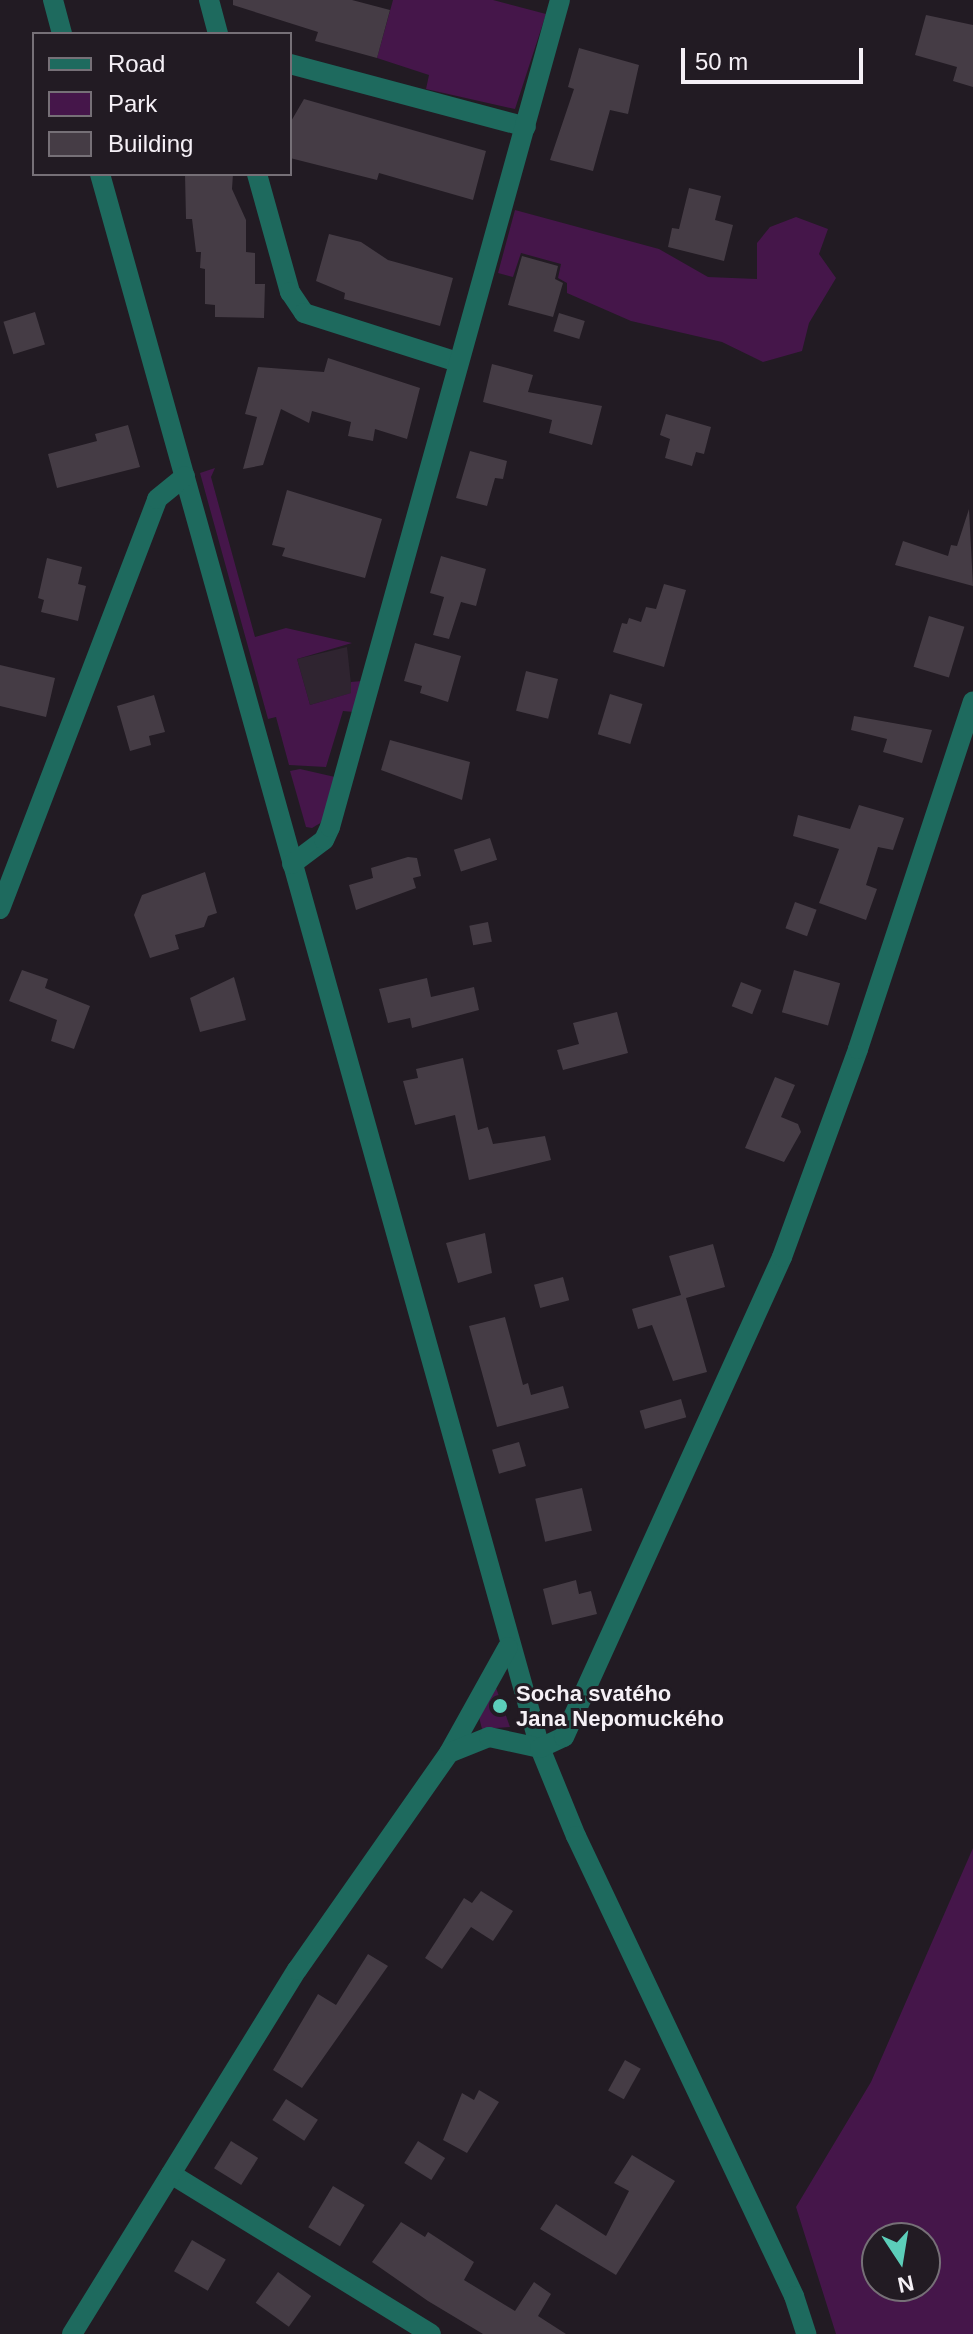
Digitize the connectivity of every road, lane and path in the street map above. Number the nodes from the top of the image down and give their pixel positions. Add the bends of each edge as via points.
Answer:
1 (53, 0) edge
2 (209, 0) edge
3 (560, 0) edge
4 (61, 32) edge
5 (217, 32) edge
6 (292, 65) edge
7 (526, 127) junction
8 (101, 176) edge
9 (258, 176) edge
10 (458, 362) junction
11 (185, 476) junction
12 (973, 702) edge
13 (292, 864) junction
14 (0, 909) edge
15 (508, 1647) junction
16 (540, 1748) junction
17 (449, 1753) junction
18 (171, 2174) junction
19 (72, 2334) edge
20 (431, 2334) edge
21 (806, 2334) edge

1 - 4 street
2 - 5 street
3 - 7 street
6 - 7 street
7 - 10 street
8 - 11 street
9 - 10 street via 290,292 304,313
10 - 13 street via 330,827 324,840
11 - 13 street
11 - 14 street via 157,499
12 - 16 street via 858,1049 782,1257 564,1737
13 - 15 street
15 - 16 street
15 - 17 street
16 - 17 street via 489,1737
16 - 21 street via 576,1836 794,2296
17 - 18 street via 306,1957
18 - 19 street
18 - 20 street

